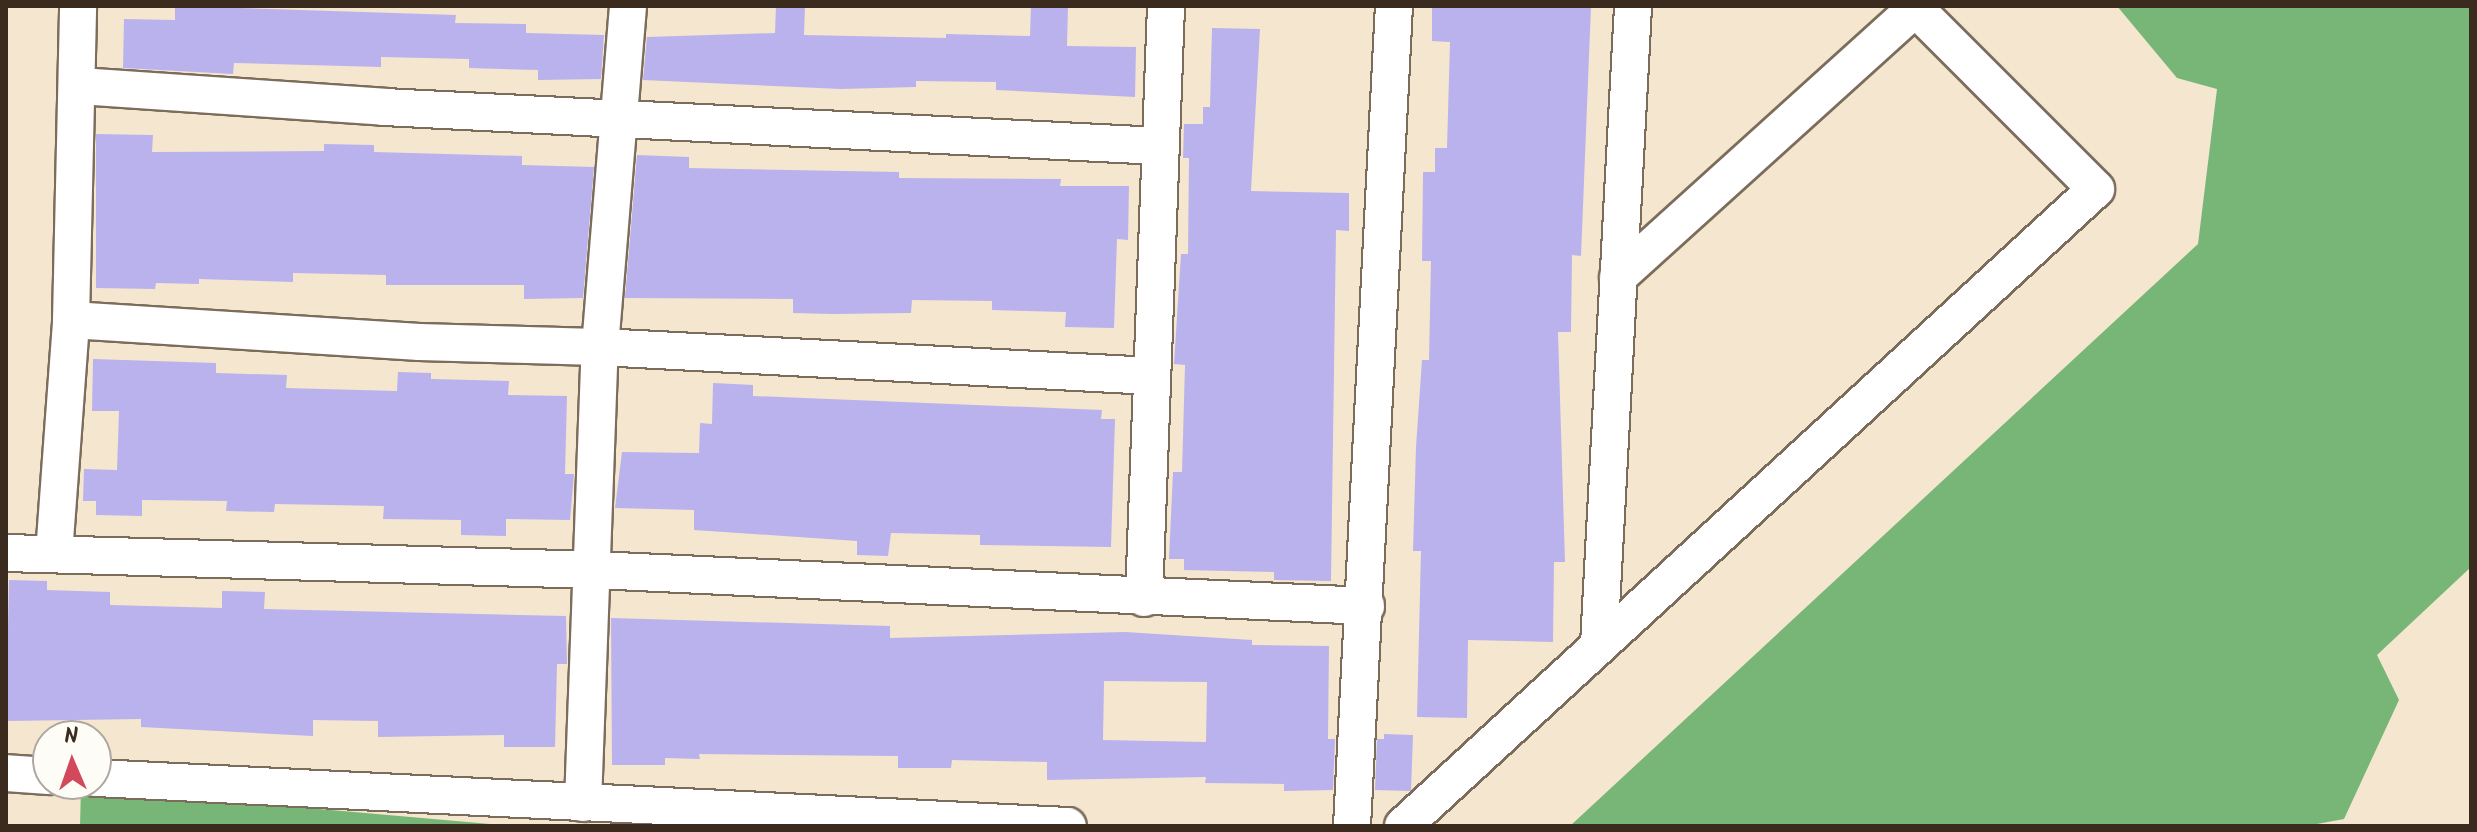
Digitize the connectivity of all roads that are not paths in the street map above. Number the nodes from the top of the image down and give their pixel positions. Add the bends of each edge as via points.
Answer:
1 (78, 6) edge
2 (628, 6) edge
3 (1166, 6) edge
4 (1394, 6) edge
5 (1633, 6) edge
6 (1914, 7) edge
7 (79, 86) junction
8 (622, 119) junction
9 (1159, 146) junction
10 (1618, 277) junction
11 (71, 320) junction
12 (600, 347) junction
13 (1152, 376) junction
14 (6, 553) edge
15 (54, 554) junction
16 (595, 570) junction
17 (1144, 598) junction
18 (1366, 606) junction
19 (1599, 645) junction
20 (6, 773) edge
21 (32, 775) edge
22 (112, 779) edge
23 (583, 803) junction
24 (1068, 826) edge
25 (1352, 826) edge
26 (1403, 826) edge

1 - 7 street
2 - 8 street
3 - 9 street
4 - 18 street
5 - 10 street
6 - 10 street
6 - 19 street via 2096,189
7 - 8 street
7 - 11 street
8 - 9 street
8 - 12 street
9 - 13 street
10 - 19 street
11 - 12 street via 419,342
11 - 15 street
12 - 13 street
12 - 16 street
13 - 17 street
14 - 15 street
15 - 16 street
16 - 17 street
16 - 23 street
17 - 18 street
18 - 25 street
19 - 26 street
20 - 21 street
22 - 23 street
23 - 24 street

